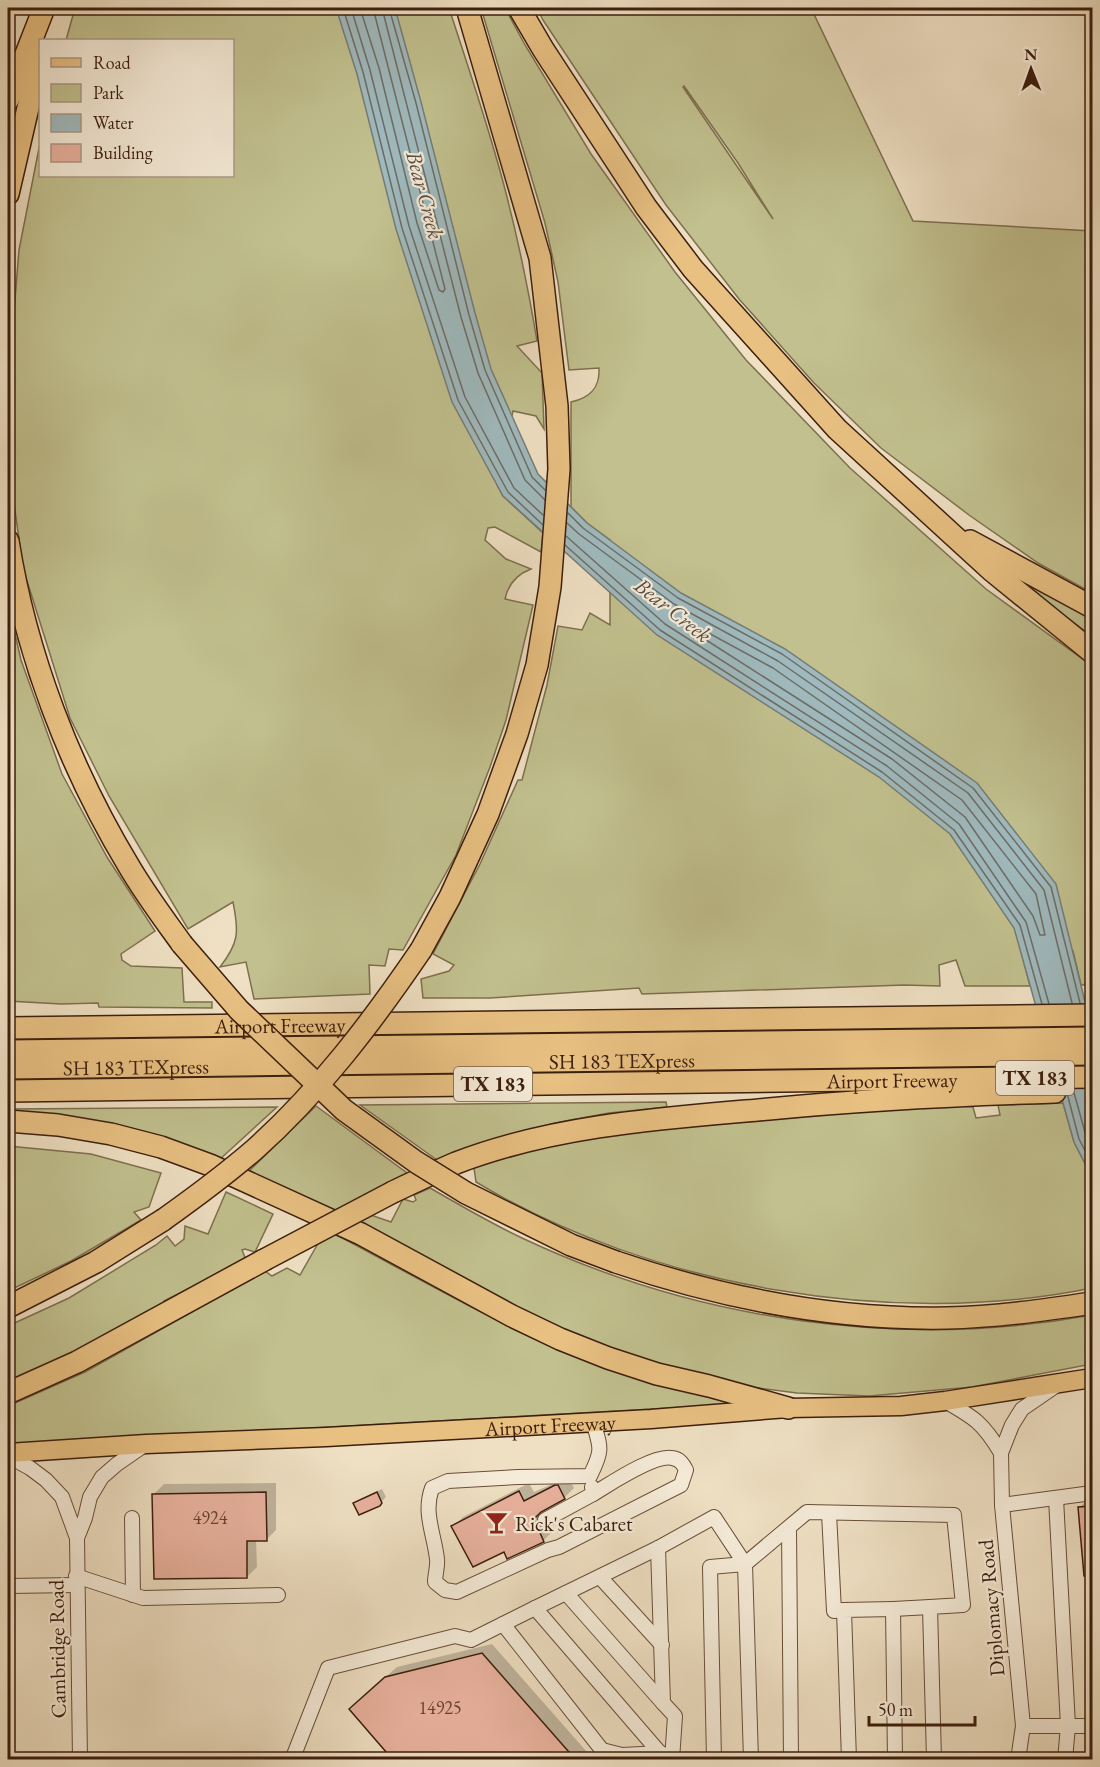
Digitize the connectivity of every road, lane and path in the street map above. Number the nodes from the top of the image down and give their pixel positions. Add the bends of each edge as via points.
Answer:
1 (45, 8) edge
2 (53, 8) edge
3 (467, 8) edge
4 (519, 8) edge
5 (44, 39) edge
6 (39, 60) edge
7 (8, 100) edge
8 (8, 194) edge
9 (948, 530) junction
10 (8, 541) edge
11 (1092, 607) edge
12 (1092, 652) edge
13 (1092, 1008) edge
14 (1064, 1015) junction
15 (1092, 1015) edge
16 (8, 1020) edge
17 (42, 1027) junction
18 (8, 1028) edge
19 (1092, 1038) edge
20 (970, 1048) junction
21 (8, 1051) edge
22 (1092, 1054) edge
23 (8, 1068) edge
24 (1092, 1077) edge
25 (980, 1086) junction
26 (8, 1091) edge
27 (1092, 1091) edge
28 (8, 1121) edge
29 (1092, 1303) edge
30 (8, 1307) edge
31 (1092, 1378) edge
32 (1057, 1385) junction
33 (8, 1394) edge
34 (945, 1401) junction
35 (788, 1408) junction
36 (594, 1422) junction
37 (146, 1444) junction
38 (1001, 1453) junction
39 (8, 1455) edge
40 (590, 1476) junction
41 (1092, 1493) edge
42 (593, 1494) junction
43 (1056, 1498) junction
44 (1002, 1505) junction
45 (829, 1513) junction
46 (132, 1518) dead end
47 (545, 1520) dead end
48 (789, 1528) junction
49 (77, 1538) junction
50 (658, 1548) junction
51 (745, 1564) junction
52 (600, 1577) junction
53 (76, 1581) junction
54 (8, 1586) edge
55 (566, 1593) junction
56 (133, 1595) junction
57 (278, 1595) dead end
58 (930, 1607) junction
59 (535, 1608) junction
60 (844, 1610) junction
61 (892, 1610) junction
62 (503, 1624) junction
63 (662, 1645) junction
64 (663, 1703) junction
65 (1023, 1726) junction
66 (1068, 1726) junction
67 (1092, 1726) edge
68 (666, 1757) edge
69 (80, 1760) edge
70 (292, 1760) edge
71 (714, 1760) edge
72 (751, 1760) edge
73 (791, 1760) edge
74 (849, 1760) edge
75 (895, 1760) edge
76 (934, 1760) edge
77 (1018, 1760) edge
78 (1065, 1760) edge

1 - 7 highway
2 - 5 highway
3 - 30 highway, bridge via 540,258 557,406 559,469 544,625 537,665 506,768 470,856 421,950 376,1015 300,1105 255,1150 163,1220 96,1262
4 - 9 highway via 646,207 693,268 837,429
6 - 8 highway
9 - 11 highway
9 - 12 highway
10 - 29 highway, bridge via 23,616 63,735 130,869 182,944 239,1010 344,1110 416,1162 466,1193 571,1245 663,1278 758,1300 807,1309 949,1318
13 - 14 highway
14 - 15 highway, Airport Freeway
14 - 17 highway, Airport Freeway
16 - 17 highway
17 - 18 highway, Airport Freeway
19 - 20 highway, SH 183 TEXpress
20 - 21 highway, SH 183 TEXpress
20 - 22 highway, SH 183 TEXpress
20 - 23 highway, SH 183 TEXpress
24 - 25 highway, Airport Freeway / TX 183
25 - 26 highway, Airport Freeway / TX 183
25 - 27 highway
25 - 33 highway, bridge via 587,1130 530,1141 456,1163 393,1192 76,1362
28 - 35 highway via 111,1134 200,1161 361,1234 560,1339 657,1374
31 - 32 main road, Airport Freeway
32 - 34 main road, Airport Freeway
32 - 38 street, Diplomacy Road via 1022,1409
34 - 35 main road, Airport Freeway via 901,1406
34 - 38 street via 972,1417
35 - 36 main road, Airport Freeway
36 - 37 main road, Airport Freeway
36 - 40 street via 601,1448
37 - 39 main road, Airport Freeway
37 - 49 street, Cambridge Road via 102,1477 90,1497
38 - 44 street, Diplomacy Road
39 - 49 street, Cambridge Road via 38,1474 62,1497
40 - 42 street
40 - 42 street via 448,1481 432,1488 427,1518 437,1561 435,1582 445,1590 457,1592 474,1586 681,1485 686,1470 672,1458 657,1459
41 - 43 street
42 - 47 street
43 - 44 street
43 - 66 street
44 - 65 street, Diplomacy Road
45 - 48 street via 807,1512
45 - 58 street via 954,1515 963,1605
45 - 60 street via 834,1611
46 - 56 street
48 - 51 street
48 - 73 street
49 - 53 street, Cambridge Road
50 - 51 street via 714,1517
50 - 52 street
50 - 63 street
51 - 71 street via 710,1567
51 - 72 street
52 - 55 street
52 - 63 street
53 - 54 street
53 - 56 street
53 - 69 street, Cambridge Road
55 - 59 street
55 - 64 street
56 - 57 street
58 - 61 street
58 - 76 street
59 - 62 street
59 - 68 street
60 - 61 street
60 - 74 street
61 - 75 street
62 - 68 street via 602,1750
62 - 70 street via 471,1640 455,1636 328,1668
63 - 64 street
64 - 68 street via 675,1716
65 - 66 street
65 - 77 street, Diplomacy Road
66 - 67 street
66 - 78 street

